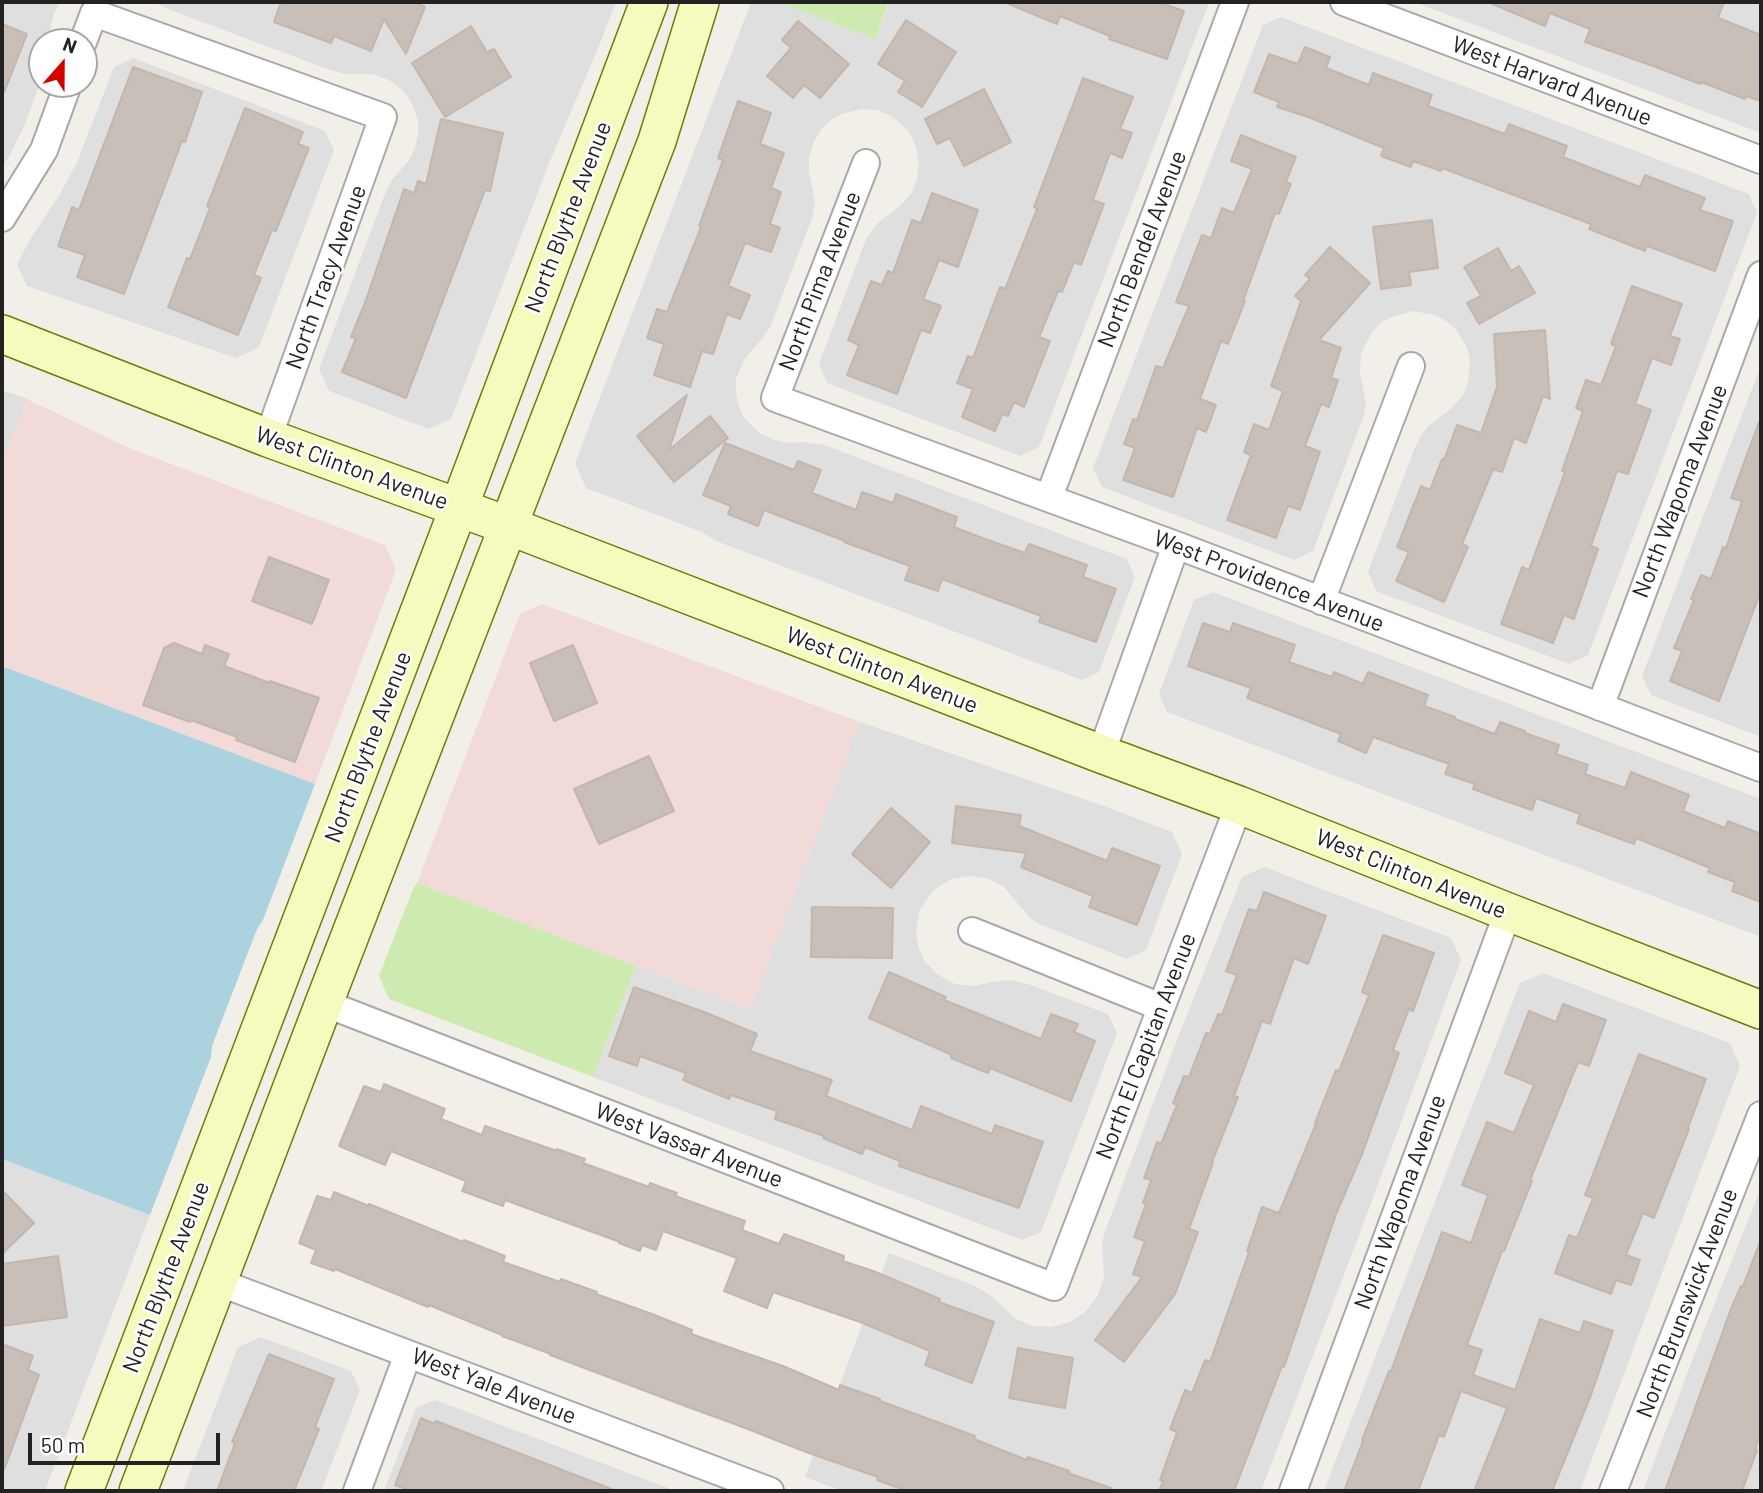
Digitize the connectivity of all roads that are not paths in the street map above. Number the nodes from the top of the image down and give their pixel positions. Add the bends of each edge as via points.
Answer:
1 (649, 2) edge
2 (701, 2) edge
3 (1235, 2) edge
4 (1343, 2) edge
5 (88, 28) edge
6 (63, 98) edge
7 (1761, 160) edge
8 (866, 163) dead end
9 (2, 218) edge
10 (1761, 275) edge
11 (2, 334) edge
12 (1411, 366) dead end
13 (775, 398) joint
14 (268, 438) junction
15 (1049, 497) junction
16 (459, 507) junction
17 (509, 526) junction
18 (1176, 545) junction
19 (1321, 601) junction
20 (1600, 707) junction
21 (1101, 754) junction
22 (1761, 768) edge
23 (1239, 805) junction
24 (1508, 912) junction
25 (972, 931) dead end
26 (324, 1003) junction
27 (1161, 1007) junction
28 (1761, 1010) edge
29 (1761, 1115) edge
30 (218, 1282) junction
31 (1054, 1287) joint
32 (408, 1354) junction
33 (84, 1491) edge
34 (138, 1491) edge
35 (357, 1491) edge
36 (770, 1491) edge
37 (1293, 1491) edge
38 (1613, 1491) edge

1 - 16 street, North Blythe Avenue
2 - 17 street via 657,141
3 - 15 street, North Bendel Avenue
4 - 7 street, West Harvard Avenue
5 - 14 street, North Tracy Avenue via 94,13 383,117
6 - 9 street via 44,150
8 - 13 street, North Pima Avenue
10 - 20 street, North Wapoma Avenue
11 - 14 street, West Clinton Avenue
12 - 19 street
13 - 15 street, West Providence Avenue
14 - 16 street, West Clinton Avenue
15 - 18 street, West Providence Avenue
16 - 17 street, West Clinton Avenue
16 - 33 street, North Blythe Avenue
17 - 21 street, West Clinton Avenue
17 - 26 street
18 - 19 street, West Providence Avenue
18 - 21 street
19 - 20 street, West Providence Avenue
20 - 22 street, West Providence Avenue
21 - 23 street, West Clinton Avenue
23 - 24 street, West Clinton Avenue
23 - 27 street, North El Capitan Avenue
24 - 28 street, West Clinton Avenue
24 - 37 street, North Wapoma Avenue
25 - 27 street
26 - 30 street
26 - 31 street, West Vassar Avenue
27 - 31 street, North El Capitan Avenue
29 - 38 street, North Brunswick Avenue
30 - 32 street, West Yale Avenue
30 - 34 street
32 - 35 street
32 - 36 street, West Yale Avenue

